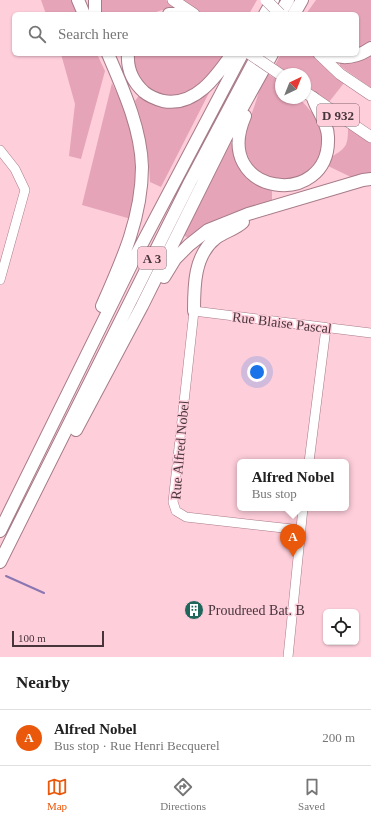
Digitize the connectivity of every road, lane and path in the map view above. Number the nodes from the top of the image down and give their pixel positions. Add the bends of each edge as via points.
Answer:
1 (78, 0) edge
2 (95, 0) edge
3 (173, 0) edge
4 (266, 0) edge
5 (273, 0) edge
6 (288, 0) edge
7 (309, 0) edge
8 (298, 8) edge
9 (83, 12) edge
10 (96, 12) edge
11 (191, 12) edge
12 (265, 12) edge
13 (278, 12) edge
14 (281, 12) edge
15 (371, 48) edge
16 (359, 55) edge
17 (103, 56) edge
18 (109, 56) edge
19 (128, 56) edge
20 (230, 56) edge
21 (241, 56) edge
22 (253, 56) edge
23 (257, 56) edge
24 (271, 56) edge
25 (321, 56) edge
26 (334, 56) edge
27 (357, 56) edge
28 (275, 71) edge
29 (121, 82) junction
30 (371, 95) edge
31 (311, 96) edge
32 (311, 99) edge
33 (246, 102) junction
34 (371, 137) edge
35 (0, 150) edge
36 (371, 179) edge
37 (248, 214) junction
38 (0, 280) edge
39 (142, 306) junction
40 (194, 311) junction
41 (326, 328) junction
42 (371, 333) edge
43 (63, 402) junction
44 (309, 459) edge
45 (50, 464) junction
46 (303, 511) edge
47 (301, 530) junction
48 (0, 531) edge
49 (0, 562) edge
50 (288, 657) edge

1 - 9 highway
2 - 10 highway
3 - 11 main road
4 - 13 main road, bridge
5 - 12 highway
6 - 14 highway
7 - 8 highway
15 - 16 highway
17 - 29 highway via 112,75
18 - 29 highway
19 - 20 highway via 131,76 141,89 155,100 169,102 184,100 202,90
21 - 43 highway, A 3 via 179,172
22 - 28 main road, bridge
23 - 45 highway, A 3 via 190,182
24 - 33 highway
25 - 30 main road, D 932 via 340,74
26 - 27 highway
29 - 43 highway via 137,133 142,166 139,200 123,259 62,390
31 - 34 main road, D 932
32 - 33 highway via 328,135 328,148 325,159 317,171 304,181 288,186 275,186 261,181 249,170 241,157 238,144 239,129 248,110
33 - 39 highway
35 - 38 street via 15,169 25,190
36 - 37 highway
37 - 39 highway via 208,230 189,245 175,259 153,296
37 - 40 highway via 242,224 213,241 201,258 195,278
39 - 45 highway via 64,453
40 - 41 street, Rue Blaise Pascal
40 - 47 street, Rue Alfred Nobel via 173,502 176,511 186,517
41 - 42 street, Rue Blaise Pascal
41 - 44 street
43 - 48 highway, A 3
45 - 49 highway, A 3
46 - 47 street
47 - 50 street

